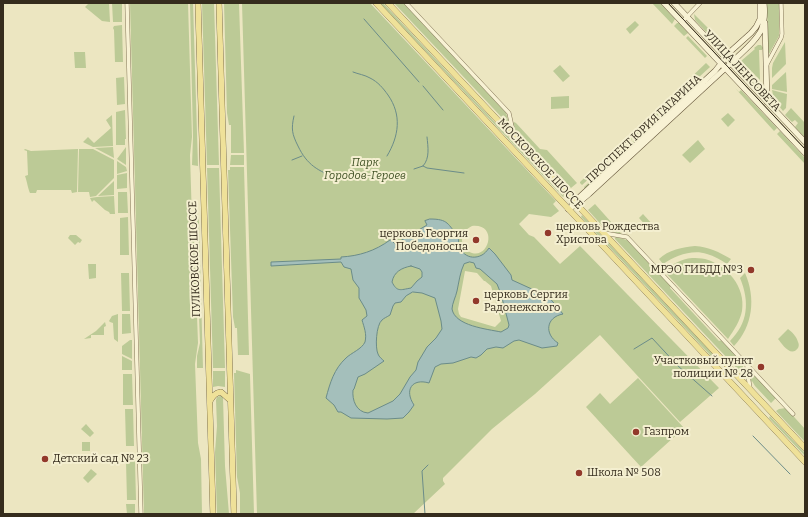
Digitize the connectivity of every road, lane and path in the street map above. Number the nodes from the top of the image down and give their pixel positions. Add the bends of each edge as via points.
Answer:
1 (127, 3) edge
2 (198, 3) edge
3 (219, 3) edge
4 (376, 3) edge
5 (388, 3) edge
6 (406, 3) edge
7 (664, 3) edge
8 (674, 3) edge
9 (700, 3) edge
10 (760, 3) edge
11 (764, 3) edge
12 (781, 3) edge
13 (765, 16) junction
14 (687, 17) junction
15 (682, 22) junction
16 (726, 57) junction
17 (721, 63) junction
18 (731, 63) junction
19 (766, 66) junction
20 (725, 68) junction
21 (767, 102) junction
22 (762, 107) junction
23 (515, 137) junction
24 (805, 142) edge
25 (805, 153) edge
26 (576, 203) junction
27 (568, 209) junction
28 (604, 233) junction
29 (747, 364) junction
30 (750, 389) junction
31 (230, 400) junction
32 (210, 401) junction
33 (793, 414) dead end
34 (805, 448) edge
35 (805, 462) edge
36 (141, 514) edge
37 (213, 514) edge
38 (234, 514) edge

1 - 36 street
2 - 32 main road, ПУЛКОВСКОЕ ШОССЕ
3 - 31 main road
4 - 27 main road, МОСКОВСКОЕ ШОССЕ
5 - 23 main road, МОСКОВСКОЕ ШОССЕ
6 - 23 street via 509,113
7 - 15 main road, УЛИЦА ЛЕНСОВЕТА
8 - 14 main road, УЛИЦА ЛЕНСОВЕТА
9 - 14 street
10 - 16 main road, ПРОСПЕКТ ЮРИЯ ГАГАРИНА via 760,19 756,27
11 - 13 main road, ПРОСПЕКТ ЮРИЯ ГАГАРИНА
12 - 19 street via 782,34
13 - 18 main road, ПРОСПЕКТ ЮРИЯ ГАГАРИНА via 762,28 753,42
13 - 19 main road
14 - 15 street
14 - 16 main road, УЛИЦА ЛЕНСОВЕТА
15 - 17 main road, УЛИЦА ЛЕНСОВЕТА
16 - 17 main road, ПРОСПЕКТ ЮРИЯ ГАГАРИНА
16 - 18 main road, УЛИЦА ЛЕНСОВЕТА
17 - 20 main road, УЛИЦА ЛЕНСОВЕТА
17 - 26 main road, ПРОСПЕКТ ЮРИЯ ГАГАРИНА
18 - 20 main road, ПРОСПЕКТ ЮРИЯ ГАГАРИНА
18 - 21 main road, УЛИЦА ЛЕНСОВЕТА
19 - 21 main road
20 - 22 main road, УЛИЦА ЛЕНСОВЕТА
20 - 26 main road, ПРОСПЕКТ ЮРИЯ ГАГАРИНА
21 - 22 main road
21 - 24 main road, УЛИЦА ЛЕНСОВЕТА
22 - 25 main road, УЛИЦА ЛЕНСОВЕТА
23 - 26 main road, МОСКОВСКОЕ ШОССЕ
26 - 27 main road, ПРОСПЕКТ ЮРИЯ ГАГАРИНА
26 - 28 main road, МОСКОВСКОЕ ШОССЕ
27 - 35 main road, МОСКОВСКОЕ ШОССЕ
28 - 29 street via 627,237
28 - 30 main road, МОСКОВСКОЕ ШОССЕ
29 - 30 street
29 - 33 street
30 - 34 main road, МОСКОВСКОЕ ШОССЕ
31 - 32 main road via 218,392
31 - 38 main road
32 - 37 main road, ПУЛКОВСКОЕ ШОССЕ

